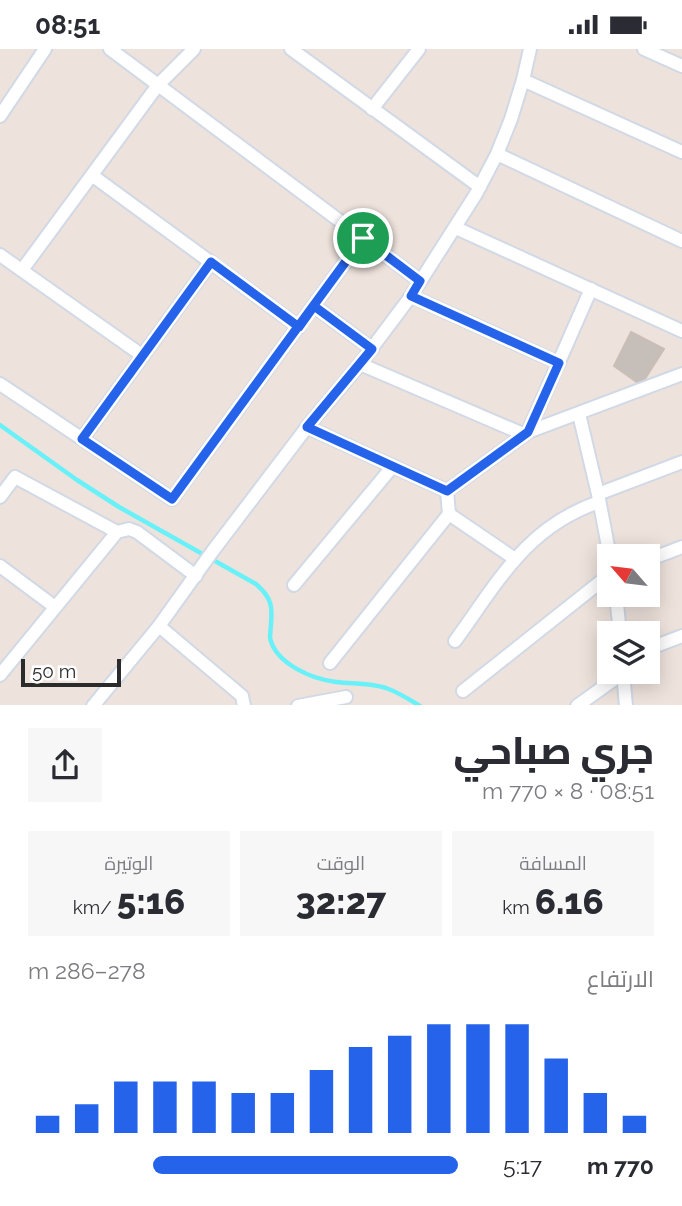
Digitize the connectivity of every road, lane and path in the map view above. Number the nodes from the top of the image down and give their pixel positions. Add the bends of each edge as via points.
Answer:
1 (45, 49) edge
2 (110, 49) edge
3 (194, 49) edge
4 (291, 49) edge
5 (419, 49) edge
6 (530, 49) edge
7 (644, 49) edge
8 (682, 66) edge
9 (523, 80) junction
10 (158, 85) junction
11 (372, 109) junction
12 (0, 116) edge
13 (682, 152) edge
14 (497, 154) junction
15 (93, 176) junction
16 (480, 187) junction
17 (456, 227) junction
18 (363, 238) junction
19 (682, 241) edge
20 (0, 255) edge
21 (211, 262) junction
22 (22, 270) junction
23 (420, 281) junction
24 (591, 289) junction
25 (411, 296) junction
26 (314, 306) junction
27 (299, 327) junction
28 (682, 331) edge
29 (372, 349) junction
30 (143, 356) junction
31 (559, 363) junction
32 (360, 364) junction
33 (682, 374) edge
34 (0, 384) edge
35 (579, 414) junction
36 (307, 427) junction
37 (526, 433) junction
38 (82, 439) junction
39 (682, 462) edge
40 (393, 466) junction
41 (447, 491) junction
42 (0, 497) edge
43 (598, 498) junction
44 (449, 514) junction
45 (117, 532) junction
46 (607, 544) edge
47 (682, 547) edge
48 (660, 555) edge
49 (515, 559) junction
50 (0, 566) edge
51 (198, 572) junction
52 (294, 585) dead end
53 (597, 585) edge
54 (55, 607) junction
55 (159, 626) junction
56 (682, 636) edge
57 (455, 641) dead end
58 (660, 644) edge
59 (330, 663) dead end
60 (0, 675) edge
61 (606, 684) edge
62 (624, 684) edge
63 (463, 691) dead end
64 (346, 697) dead end
65 (93, 705) edge
66 (244, 705) edge
67 (298, 705) edge
68 (577, 705) edge
69 (626, 705) edge

1 - 12 street
2 - 10 street
3 - 10 street
4 - 11 street
5 - 11 street
6 - 9 street
7 - 8 street
9 - 13 street
9 - 14 street
10 - 15 street
10 - 18 street
11 - 16 street
14 - 16 street
14 - 19 street
15 - 21 street
15 - 22 street
16 - 17 street
17 - 23 street
17 - 24 street
18 - 23 street
18 - 26 street
20 - 22 street
21 - 27 street
21 - 30 street
22 - 30 street
23 - 25 street
24 - 28 street
24 - 31 street
25 - 29 street
25 - 31 street
26 - 27 street
26 - 29 street
27 - 38 street via 172,499
29 - 32 street
30 - 38 street
31 - 37 street
32 - 36 street
32 - 37 street
33 - 35 street
34 - 38 street
35 - 37 street
35 - 43 street
36 - 40 street
36 - 51 street
37 - 41 street
39 - 43 street
40 - 41 street
40 - 52 street
41 - 44 street
42 - 45 street via 15,477
43 - 46 street
43 - 49 street via 552,525
44 - 49 street
44 - 59 street
45 - 51 street via 137,532
45 - 54 street
47 - 48 street
49 - 57 street
50 - 54 street
51 - 55 street
53 - 63 street
54 - 60 street
55 - 65 street
55 - 66 street via 243,696
56 - 58 street
61 - 68 street
62 - 69 street
64 - 67 street

